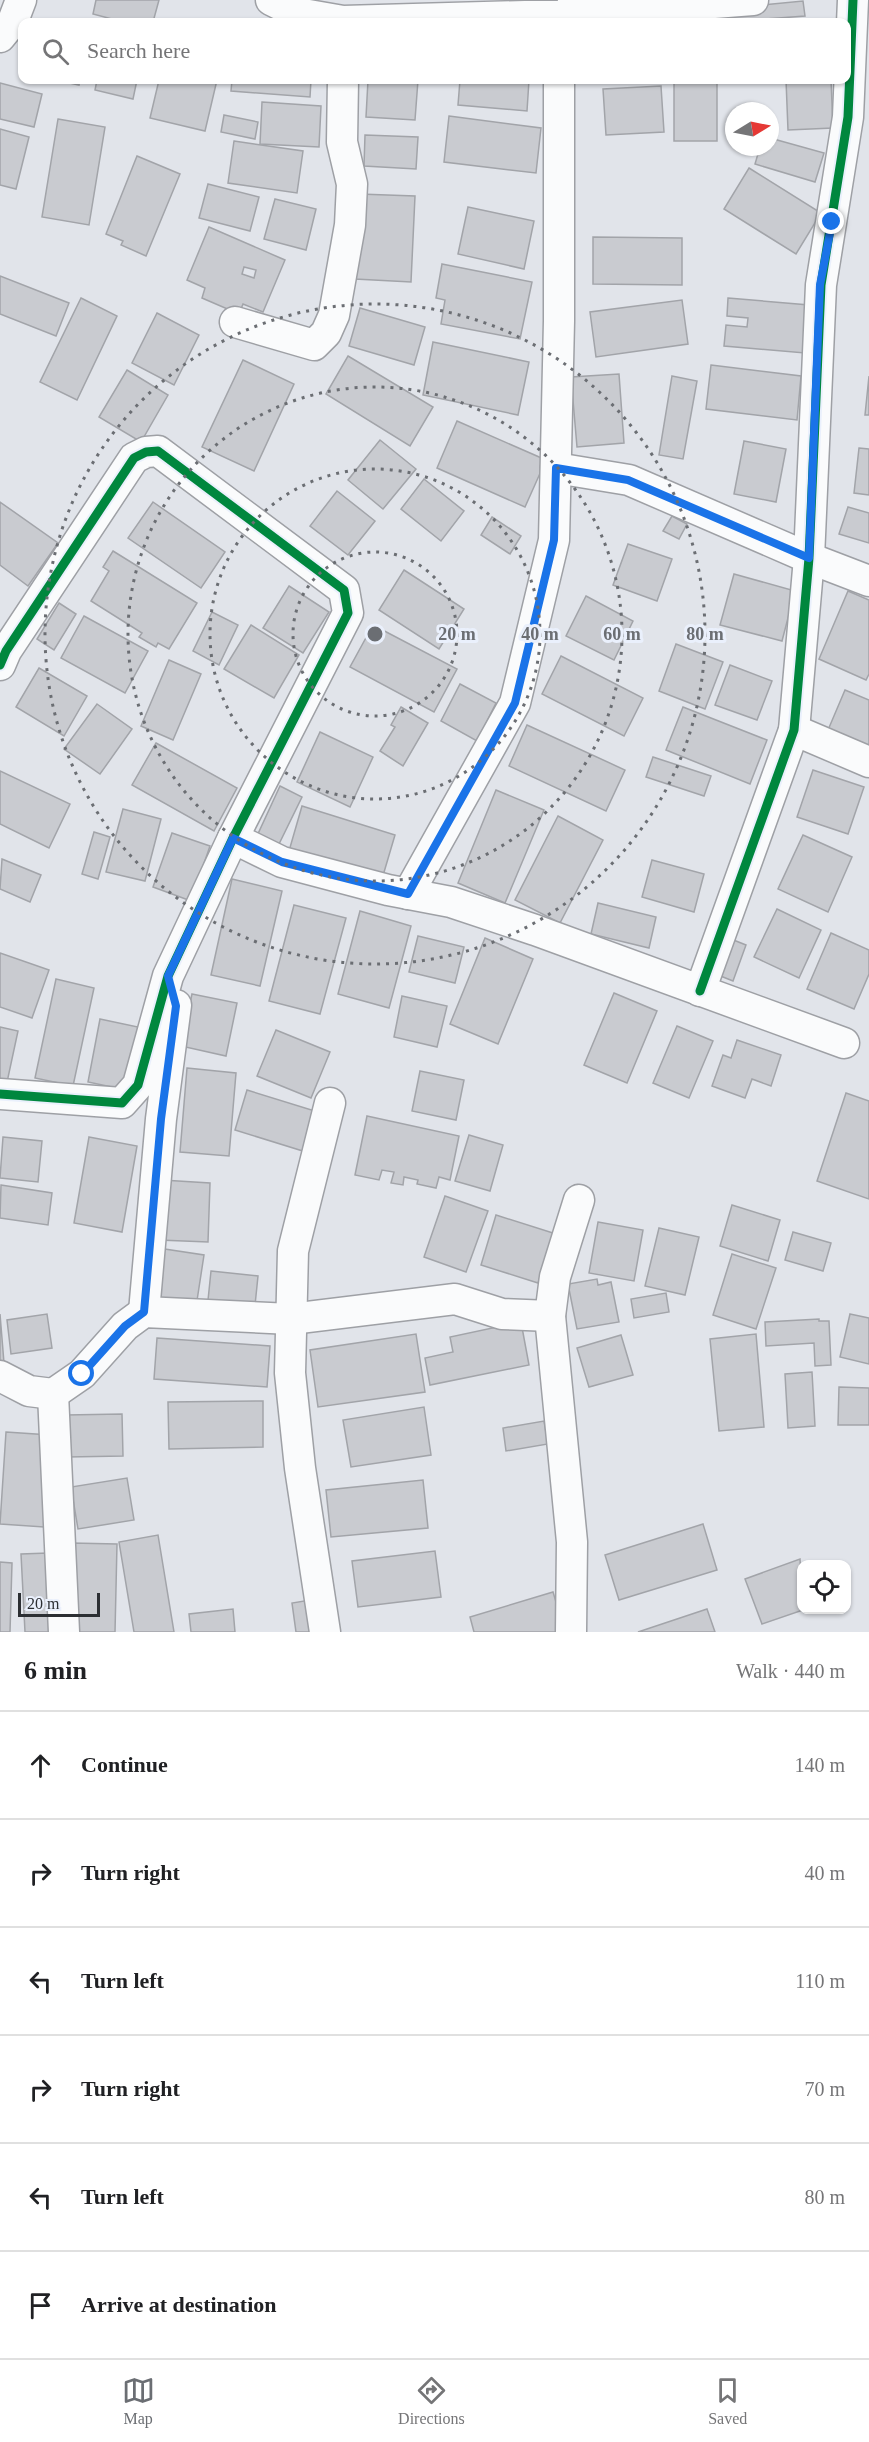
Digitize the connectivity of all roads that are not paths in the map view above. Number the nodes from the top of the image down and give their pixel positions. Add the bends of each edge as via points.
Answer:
1 (21, 0) edge
2 (271, 0) edge
3 (753, 0) edge
4 (853, 0) edge
5 (382, 9) edge
6 (323, 18) edge
7 (355, 18) edge
8 (542, 18) edge
9 (570, 18) edge
10 (0, 37) edge
11 (851, 47) edge
12 (342, 84) edge
13 (559, 84) edge
14 (849, 84) edge
15 (236, 322) dead end
16 (556, 468) junction
17 (809, 558) junction
18 (869, 581) edge
19 (0, 665) edge
20 (794, 730) junction
21 (869, 762) edge
22 (233, 838) junction
23 (408, 894) junction
24 (168, 976) junction
25 (700, 991) junction
26 (844, 1043) dead end
27 (0, 1094) edge
28 (330, 1103) dead end
29 (579, 1200) dead end
30 (144, 1312) junction
31 (550, 1316) junction
32 (291, 1319) junction
33 (0, 1376) edge
34 (53, 1394) junction
35 (64, 1632) edge
36 (326, 1632) edge
37 (571, 1632) edge

1 - 10 street via 13,21
2 - 6 street via 297,13
3 - 9 street
4 - 11 street
5 - 7 street
5 - 8 street
12 - 15 street via 342,142 352,184 350,225 334,315 326,333 314,345
13 - 16 street
14 - 17 street via 848,117 820,285
16 - 17 street via 628,480
16 - 23 street via 554,540 515,703
17 - 18 street
17 - 20 street
19 - 22 street via 135,458 146,452 158,451 327,576 344,590 348,613
20 - 21 street
20 - 25 street
22 - 23 street via 282,862
22 - 24 street
23 - 25 street via 451,902
24 - 27 street via 138,1085 122,1103
24 - 30 street via 176,1006 161,1119
25 - 26 street
28 - 32 street via 293,1251
29 - 31 street via 555,1277
30 - 32 street
30 - 34 street via 125,1326 82,1374
31 - 32 street via 502,1314 455,1299
31 - 37 street via 572,1542
32 - 36 street via 290,1373 300,1468
33 - 34 street via 29,1391
34 - 35 street

